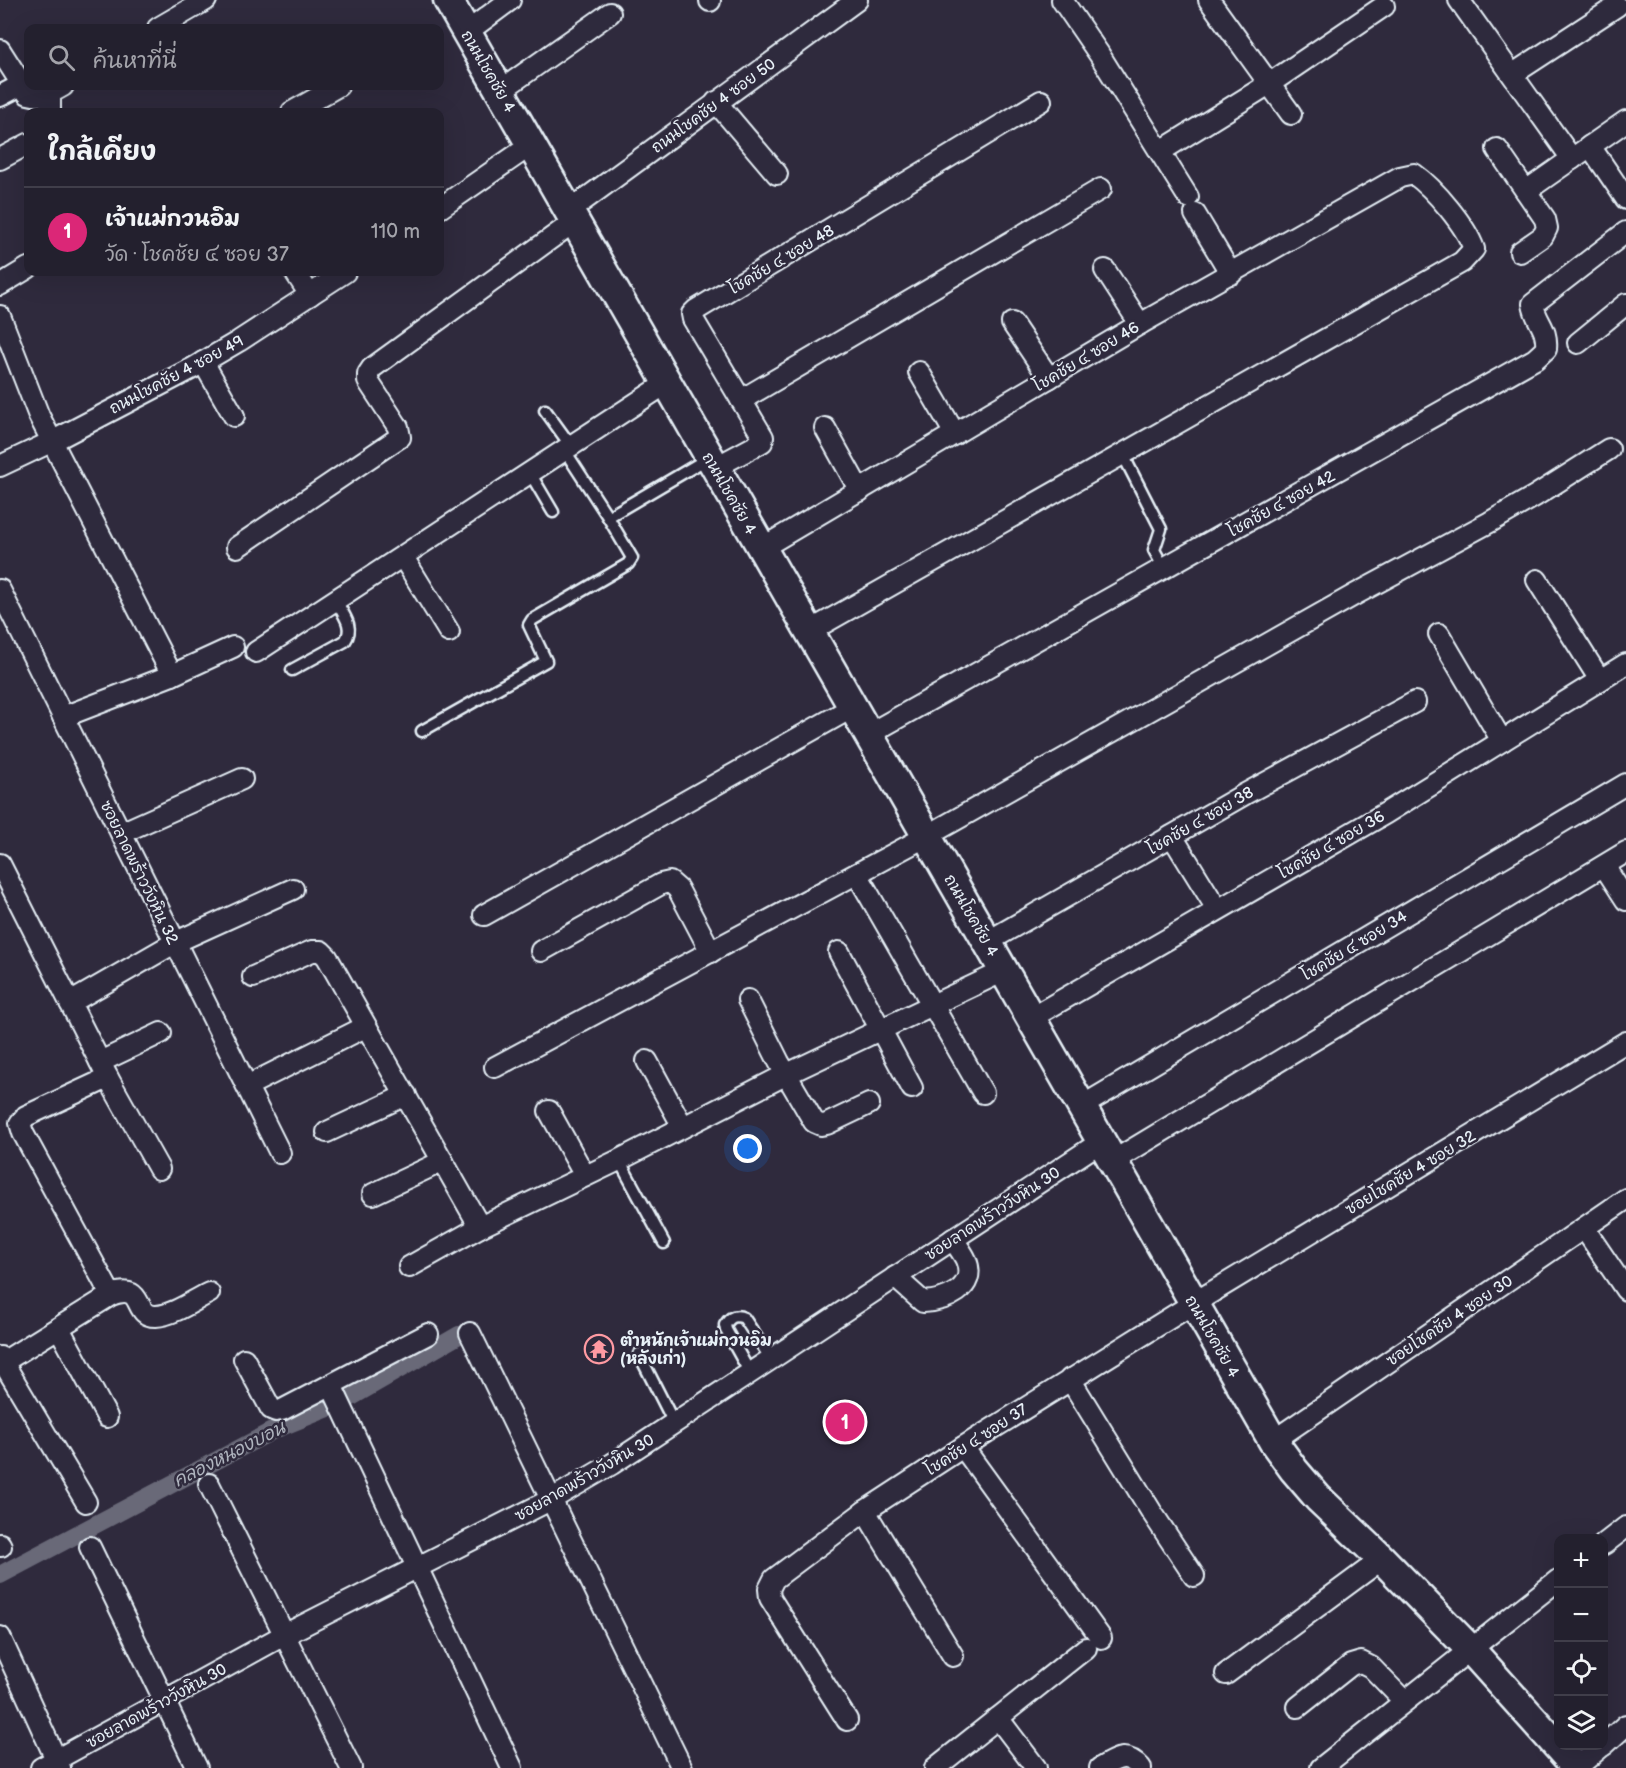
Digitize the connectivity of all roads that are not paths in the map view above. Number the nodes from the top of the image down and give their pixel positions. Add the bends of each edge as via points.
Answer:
1 (206, 0) edge
2 (449, 0) edge
3 (510, 0) edge
4 (856, 0) edge
5 (1062, 0) edge
6 (1461, 1) edge
7 (1216, 2) edge
8 (1384, 6) dead end
9 (1617, 6) dead end
10 (610, 13) dead end
11 (165, 24) edge
12 (467, 32) junction
13 (0, 50) edge
14 (1513, 75) junction
15 (1269, 84) junction
16 (21, 85) junction
17 (24, 89) edge
18 (25, 90) edge
19 (331, 90) edge
20 (500, 91) junction
21 (0, 96) edge
22 (54, 97) edge
23 (1041, 101) dead end
24 (716, 102) junction
25 (299, 108) edge
26 (1291, 114) dead end
27 (1626, 121) edge
28 (24, 146) edge
29 (531, 146) junction
30 (1590, 146) junction
31 (1497, 149) dead end
32 (1161, 151) junction
33 (0, 159) edge
34 (1572, 159) junction
35 (777, 174) dead end
36 (1101, 189) dead end
37 (1526, 191) junction
38 (1626, 199) edge
39 (444, 205) edge
40 (572, 216) junction
41 (1626, 232) edge
42 (1520, 252) dead end
43 (24, 270) edge
44 (1105, 270) dead end
45 (1231, 274) junction
46 (298, 276) edge
47 (339, 276) edge
48 (0, 285) edge
49 (310, 295) junction
50 (1626, 304) edge
51 (0, 316) edge
52 (1011, 323) dead end
53 (1140, 324) junction
54 (1578, 343) dead end
55 (203, 362) junction
56 (919, 372) dead end
57 (1049, 378) junction
58 (667, 383) junction
59 (741, 400) junction
60 (545, 410) dead end
61 (234, 416) dead end
62 (825, 428) dead end
63 (955, 434) junction
64 (53, 441) junction
65 (1609, 449) dead end
66 (570, 451) junction
67 (1122, 453) junction
68 (713, 462) junction
69 (0, 466) edge
70 (530, 473) junction
71 (860, 491) junction
72 (553, 512) dead end
73 (608, 517) junction
74 (237, 547) dead end
75 (762, 548) junction
76 (403, 557) junction
77 (1164, 568) junction
78 (1537, 580) dead end
79 (0, 590) edge
80 (336, 601) junction
81 (449, 632) dead end
82 (810, 632) junction
83 (1438, 634) dead end
84 (232, 647) dead end
85 (256, 652) dead end
86 (1626, 664) edge
87 (292, 670) dead end
88 (172, 675) junction
89 (1600, 680) junction
90 (1415, 702) dead end
91 (853, 707) junction
92 (63, 717) junction
93 (422, 731) dead end
94 (869, 734) junction
95 (1502, 741) junction
96 (242, 779) dead end
97 (1626, 784) edge
98 (121, 833) junction
99 (927, 836) junction
100 (1172, 836) junction
101 (1626, 852) edge
102 (0, 864) edge
103 (1604, 867) junction
104 (857, 874) junction
105 (293, 889) dead end
106 (1626, 900) edge
107 (1217, 909) junction
108 (484, 915) dead end
109 (176, 942) junction
110 (987, 942) junction
111 (541, 951) dead end
112 (711, 952) junction
113 (838, 952) dead end
114 (1004, 971) junction
115 (253, 977) dead end
116 (748, 1000) dead end
117 (70, 1003) junction
118 (931, 1006) junction
119 (1031, 1018) junction
120 (365, 1027) junction
121 (881, 1030) junction
122 (161, 1033) dead end
123 (1626, 1042) edge
124 (647, 1060) dead end
125 (495, 1067) dead end
126 (104, 1070) junction
127 (787, 1074) junction
128 (247, 1086) junction
129 (912, 1088) dead end
130 (983, 1093) dead end
131 (406, 1095) junction
132 (869, 1104) dead end
133 (1082, 1106) junction
134 (549, 1111) dead end
135 (683, 1127) junction
136 (327, 1132) dead end
137 (1107, 1151) junction
138 (280, 1153) dead end
139 (619, 1160) junction
140 (443, 1161) junction
141 (159, 1169) dead end
142 (585, 1176) junction
143 (373, 1194) dead end
144 (1626, 1199) edge
145 (480, 1227) junction
146 (1584, 1228) junction
147 (953, 1239) junction
148 (663, 1243) dead end
149 (409, 1267) dead end
150 (895, 1277) junction
151 (1626, 1290) edge
152 (209, 1293) dead end
153 (111, 1295) junction
154 (1194, 1303) junction
155 (59, 1328) junction
156 (470, 1333) dead end
157 (428, 1334) dead end
158 (639, 1354) dead end
159 (244, 1359) dead end
160 (771, 1359) junction
161 (1, 1361) edge
162 (750, 1373) junction
163 (1070, 1379) junction
164 (337, 1398) junction
165 (106, 1417) dead end
166 (674, 1423) junction
167 (1273, 1441) junction
168 (963, 1447) junction
169 (209, 1484) dead end
170 (552, 1499) junction
171 (86, 1502) dead end
172 (865, 1511) junction
173 (1626, 1527) edge
174 (1608, 1541) edge
175 (90, 1548) dead end
176 (1382, 1559) junction
177 (417, 1566) junction
178 (1194, 1576) dead end
179 (1554, 1583) edge
180 (284, 1635) junction
181 (0, 1637) edge
182 (1470, 1649) junction
183 (953, 1656) dead end
184 (1226, 1674) dead end
185 (164, 1701) junction
186 (1404, 1701) junction
187 (1298, 1707) dead end
188 (998, 1718) junction
189 (847, 1720) dead end
190 (1626, 1725) edge
191 (1608, 1741) edge
192 (1597, 1750) edge
193 (52, 1765) edge
194 (197, 1768) edge
195 (351, 1768) edge
196 (512, 1768) edge
197 (682, 1768) edge
198 (935, 1768) edge
199 (1036, 1768) edge
200 (1100, 1768) edge
201 (1141, 1768) edge
202 (1321, 1768) edge
203 (1577, 1768) edge

1 - 11 street
2 - 12 street, ถนนโชคชัย 4
3 - 12 street
4 - 24 street, ถนนโชคชัย 4 ซอย 50
5 - 32 street
6 - 14 street
7 - 15 street
8 - 15 street
9 - 14 street
10 - 20 street
12 - 20 street, ถนนโชคชัย 4
13 - 16 street
14 - 34 street
15 - 26 street
15 - 32 street
16 - 17 street
16 - 21 street
18 - 22 street via 38,97
19 - 25 street
20 - 29 street, ถนนโชคชัย 4
23 - 59 street, โชคชัย ๔ ซอย 48 via 696,310 693,319
24 - 35 street
24 - 40 street, ถนนโชคชัย 4 ซอย 50
27 - 30 street
28 - 33 street
29 - 39 street
29 - 40 street, ถนนโชคชัย 4
30 - 34 street
30 - 38 street
31 - 37 street
32 - 45 street
34 - 37 street
36 - 59 street
37 - 42 street via 1547,228 1543,236
40 - 58 street, ถนนโชคชัย 4
40 - 74 street, ถนนโชคชัย 4 ซอย 50 via 372,368 368,381 398,427 400,437
41 - 77 street, โชคชัย ๔ ซอย 42 via 1533,304 1547,339 1546,349 1535,359
43 - 48 street
44 - 53 street
45 - 53 street, โชคชัย ๔ ซอย 46
45 - 67 street, โชคชัย ๔ ซอย 46 via 1400,177 1414,174 1469,234 1474,249 1462,262
46 - 49 street
47 - 49 street, ถนนโชคชัย 4 ซอย 49
49 - 55 street, ถนนโชคชัย 4 ซอย 49
50 - 54 street
51 - 64 street via 39,417
52 - 57 street
53 - 57 street, โชคชัย ๔ ซอย 46
55 - 61 street
55 - 64 street, ถนนโชคชัย 4 ซอย 49
56 - 63 street
57 - 63 street, โชคชัย ๔ ซอย 46
58 - 66 street
58 - 68 street, ถนนโชคชัย 4
59 - 68 street, โชคชัย ๔ ซอย 48 via 764,437 762,442
60 - 66 lane
62 - 71 street
63 - 71 street, โชคชัย ๔ ซอย 46
64 - 69 street, ถนนโชคชัย 4 ซอย 49
64 - 88 street
65 - 99 street via 1499,516
66 - 70 street
66 - 73 lane
67 - 77 lane via 1161,529 1154,550
67 - 82 street
68 - 73 lane
68 - 75 street, ถนนโชคชัย 4
70 - 72 lane
70 - 76 street
71 - 75 street, โชคชัย ๔ ซอย 46
73 - 93 lane via 632,558 532,620 529,625 546,662
75 - 82 street, ถนนโชคชัย 4
76 - 80 street
76 - 81 street
77 - 94 street, โชคชัย ๔ ซอย 42
78 - 89 street
79 - 92 street, ซอยลาดพร้าววังหิน 32
80 - 85 street
80 - 87 lane via 350,625 349,636
82 - 91 street, ถนนโชคชัย 4
83 - 95 street
84 - 88 street
86 - 89 street, โชคชัย ๔ ซอย 36
88 - 92 street
89 - 95 street, โชคชัย ๔ ซอย 36
90 - 100 street, โชคชัย ๔ ซอย 38
91 - 94 street, ถนนโชคชัย 4
91 - 108 street
92 - 98 street, ซอยลาดพร้าววังหิน 32
94 - 99 street, ถนนโชคชัย 4
95 - 107 street, โชคชัย ๔ ซอย 36 via 1386,813
96 - 98 street
97 - 133 street, โชคชัย ๔ ซอย 34
98 - 109 street, ซอยลาดพร้าววังหิน 32
99 - 104 street
99 - 110 street, ถนนโชคชัย 4
100 - 107 street
100 - 110 street, โชคชัย ๔ ซอย 38
101 - 103 street, ซอยลาดพร้าววังหิน 30
102 - 117 street
103 - 106 street
103 - 137 street, ซอยลาดพร้าววังหิน 30
104 - 112 street
104 - 118 street
105 - 109 street
107 - 119 street, โชคชัย ๔ ซอย 36
109 - 117 street
109 - 128 street, ซอยลาดพร้าววังหิน 32
110 - 114 street, ถนนโชคชัย 4
111 - 112 street via 670,882 678,889
112 - 125 street
113 - 121 street
114 - 118 street
114 - 119 street, ถนนโชคชัย 4
115 - 120 street via 312,951 321,951
116 - 127 street
117 - 126 street
118 - 121 street
118 - 130 street
119 - 133 street, ถนนโชคชัย 4
120 - 128 street
120 - 131 street
121 - 127 street
121 - 129 street
122 - 126 street
123 - 154 street, ซอยโชคชัย 4 ซอย 32
124 - 135 street
126 - 141 street
126 - 153 street via 20,1123
127 - 132 street via 814,1122 821,1125
127 - 135 street
128 - 138 street, ซอยลาดพร้าววังหิน 32
131 - 136 street
131 - 140 street
133 - 137 street, ถนนโชคชัย 4
134 - 142 street
135 - 139 street
137 - 147 street, ซอยลาดพร้าววังหิน 30
137 - 154 street, ถนนโชคชัย 4
139 - 142 street
139 - 148 lane
140 - 143 street
140 - 145 street
142 - 145 street
144 - 146 street, ซอยโชคชัย 4 ซอย 30
145 - 149 street
146 - 151 street
146 - 167 street, ซอยโชคชัย 4 ซอย 30
147 - 150 street, ซอยลาดพร้าววังหิน 30
147 - 150 street via 969,1272 964,1285 949,1298 922,1302
150 - 160 street, ซอยลาดพร้าววังหิน 30
152 - 153 street via 155,1316 146,1313 127,1290
153 - 155 street
154 - 163 street, โชคชัย ๔ ซอย 37
154 - 167 street, ถนนโชคชัย 4
155 - 161 street
155 - 165 street
156 - 170 street
157 - 164 street
158 - 166 lane
159 - 164 street via 271,1409
160 - 162 street, ซอยลาดพร้าววังหิน 30
160 - 162 lane via 744,1318 733,1317 725,1325 726,1330
161 - 171 street
162 - 166 street, ซอยลาดพร้าววังหิน 30
163 - 168 street, โชคชัย ๔ ซอย 37
163 - 178 street
164 - 177 street
166 - 170 street, ซอยลาดพร้าววังหิน 30
167 - 176 street, ถนนโชคชัย 4 via 1318,1498
168 - 172 street, โชคชัย ๔ ซอย 37
168 - 188 street via 1094,1643
169 - 180 street
170 - 177 street, ซอยลาดพร้าววังหิน 30
170 - 197 street
172 - 183 street
172 - 189 street, โชคชัย ๔ ซอย 37 via 774,1579 769,1589 770,1598
173 - 174 street
175 - 185 street
176 - 182 street, ถนนโชคชัย 4
176 - 184 street
177 - 180 street, ซอยลาดพร้าววังหิน 30
177 - 196 street
179 - 182 street
180 - 185 street, ซอยลาดพร้าววังหิน 30
180 - 195 street
181 - 193 street
182 - 186 street
182 - 203 street, ถนนโชคชัย 4
185 - 193 street, ซอยลาดพร้าววังหิน 30
185 - 194 street
186 - 187 street via 1371,1666 1361,1662 1351,1665
186 - 202 street
188 - 198 street
188 - 199 street
190 - 191 street
192 - 203 street
200 - 201 street via 1118,1758 1129,1759

